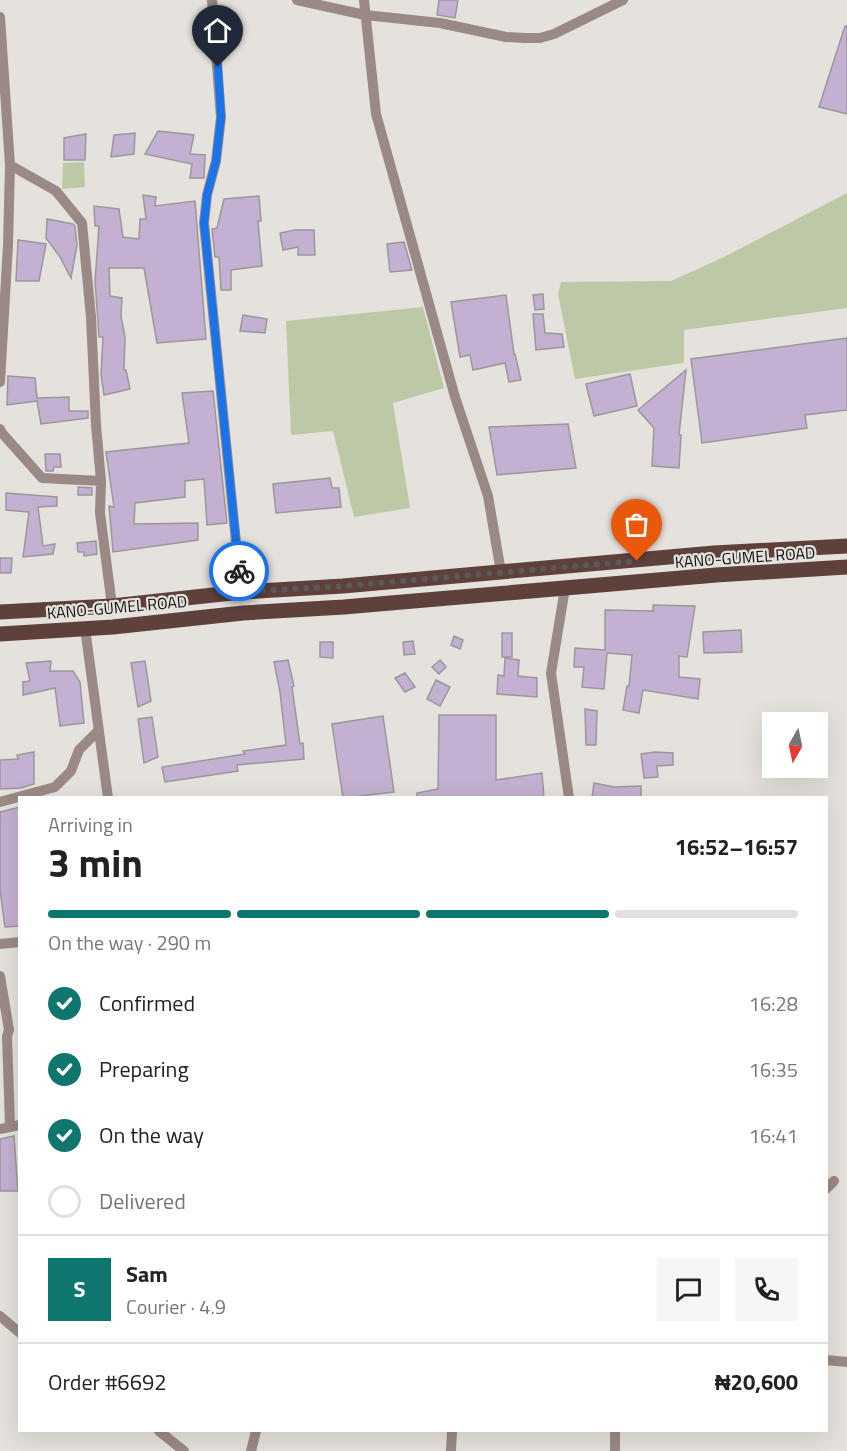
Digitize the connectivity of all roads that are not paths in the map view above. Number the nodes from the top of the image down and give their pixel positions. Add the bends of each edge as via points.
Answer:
1 (212, 0) edge
2 (297, 0) edge
3 (364, 0) edge
4 (623, 0) edge
5 (365, 15) junction
6 (0, 17) edge
7 (4, 138) edge
8 (9, 165) junction
9 (1, 338) edge
10 (0, 382) edge
11 (0, 429) edge
12 (101, 482) junction
13 (847, 546) edge
14 (847, 567) edge
15 (501, 572) junction
16 (565, 588) junction
17 (241, 592) junction
18 (112, 606) junction
19 (0, 612) edge
20 (85, 628) junction
21 (0, 634) edge
22 (99, 730) junction
23 (22, 796) edge
24 (108, 796) edge
25 (569, 796) edge
26 (18, 797) edge
27 (0, 802) edge
28 (18, 942) edge
29 (0, 944) edge
30 (0, 976) edge
31 (18, 1026) edge
32 (9, 1030) junction
33 (10, 1127) edge
34 (0, 1316) edge
35 (18, 1331) edge
36 (828, 1360) edge
37 (847, 1362) edge
38 (160, 1432) edge
39 (256, 1432) edge
40 (452, 1432) edge
41 (615, 1432) edge
42 (184, 1451) edge
43 (251, 1451) edge
44 (451, 1451) edge
45 (615, 1451) edge

1 - 17 street via 221,117 204,223
2 - 5 street
3 - 5 street
4 - 5 street via 540,38 506,37 440,23
5 - 15 street via 376,114 455,396 488,496
6 - 7 street
7 - 8 street
8 - 9 street
8 - 12 street via 56,191 82,223 92,317
9 - 10 street
11 - 12 street via 42,478
12 - 18 street via 100,513
13 - 15 main road, KANO-GUMEL ROAD
14 - 16 main road, KANO-GUMEL ROAD
15 - 17 main road, KANO-GUMEL ROAD
16 - 20 main road, KANO-GUMEL ROAD
16 - 25 street via 551,672
17 - 18 main road, KANO-GUMEL ROAD
18 - 19 main road, KANO-GUMEL ROAD
20 - 21 main road, KANO-GUMEL ROAD
20 - 22 street
22 - 23 street via 79,750 71,771 55,787
22 - 24 street
26 - 27 street
28 - 29 street
30 - 32 street
31 - 32 street
32 - 33 street
34 - 35 street
36 - 37 street
38 - 42 street
39 - 43 street
40 - 44 street
41 - 45 street

